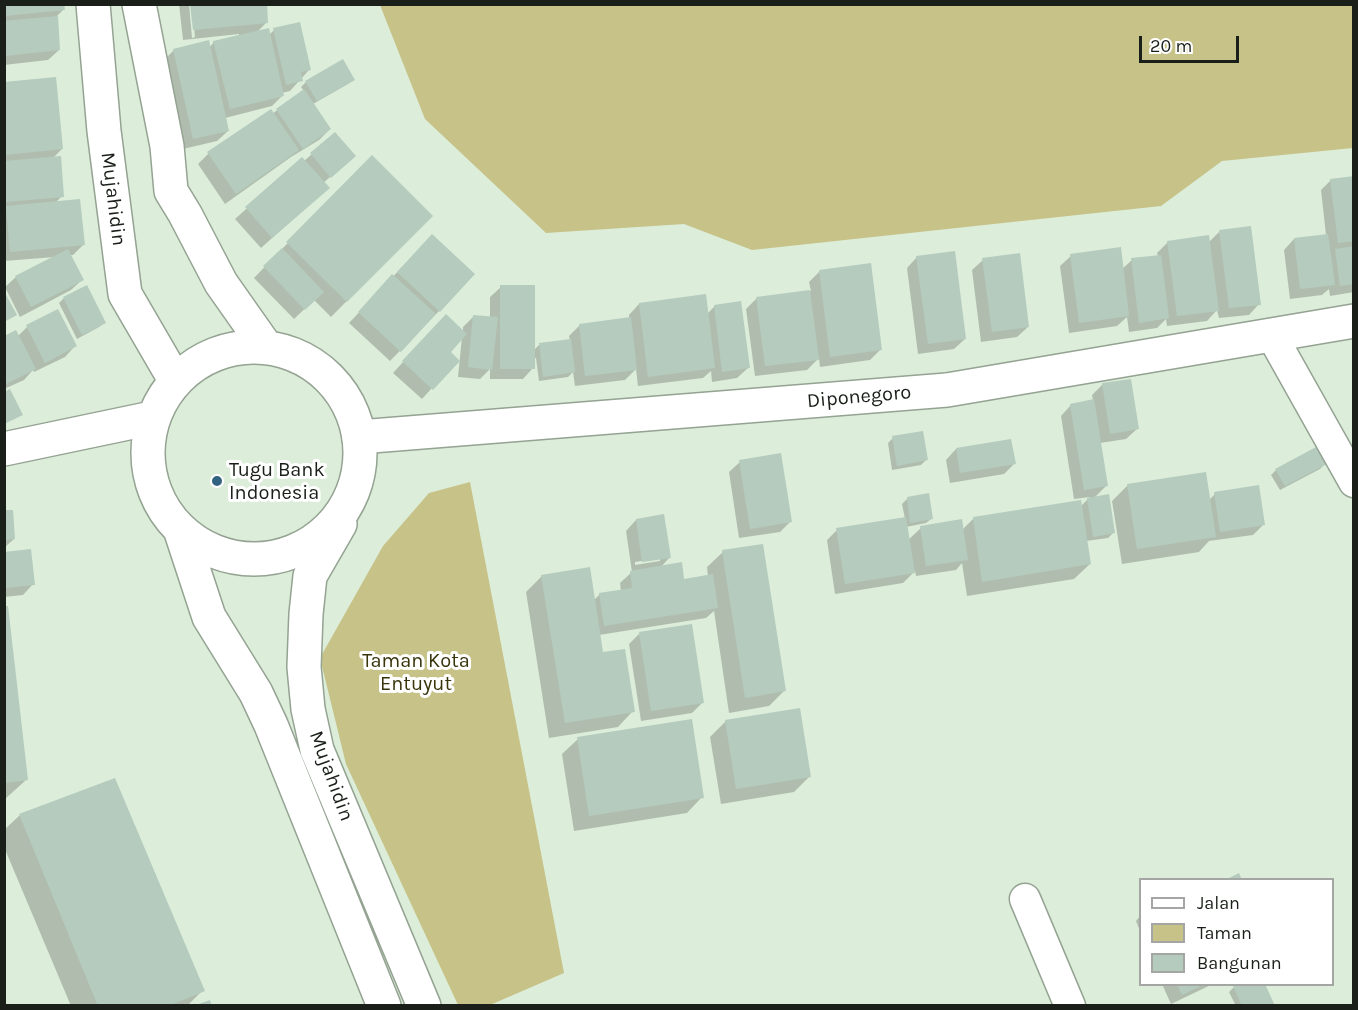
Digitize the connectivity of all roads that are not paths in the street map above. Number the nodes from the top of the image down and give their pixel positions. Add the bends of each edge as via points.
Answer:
1 (93, 4) edge
2 (139, 4) edge
3 (1353, 321) edge
4 (1271, 334) junction
5 (266, 347) junction
6 (175, 380) junction
7 (152, 418) junction
8 (359, 437) junction
9 (4, 449) edge
10 (1353, 482) edge
11 (350, 507) junction
12 (181, 532) junction
13 (1025, 899) dead end
14 (384, 1005) edge
15 (424, 1005) edge
16 (1070, 1005) edge

1 - 6 main road, Mujahidin via 125,294
2 - 5 main road via 167,146 171,191 221,283
3 - 4 main road, Diponegoro
4 - 8 main road, Diponegoro via 947,390
4 - 10 street
5 - 6 main road via 241,347 217,353 194,364
5 - 8 main road via 300,356 328,376 349,404
6 - 7 main road
7 - 9 main road
7 - 12 main road via 146,459 157,499
8 - 11 main road via 356,494
11 - 12 main road via 318,537 292,552 263,559 234,558 206,549
11 - 15 main road, Mujahidin via 310,576 304,667 308,709 317,750
12 - 14 main road, Mujahidin via 209,617 271,725
13 - 16 street

